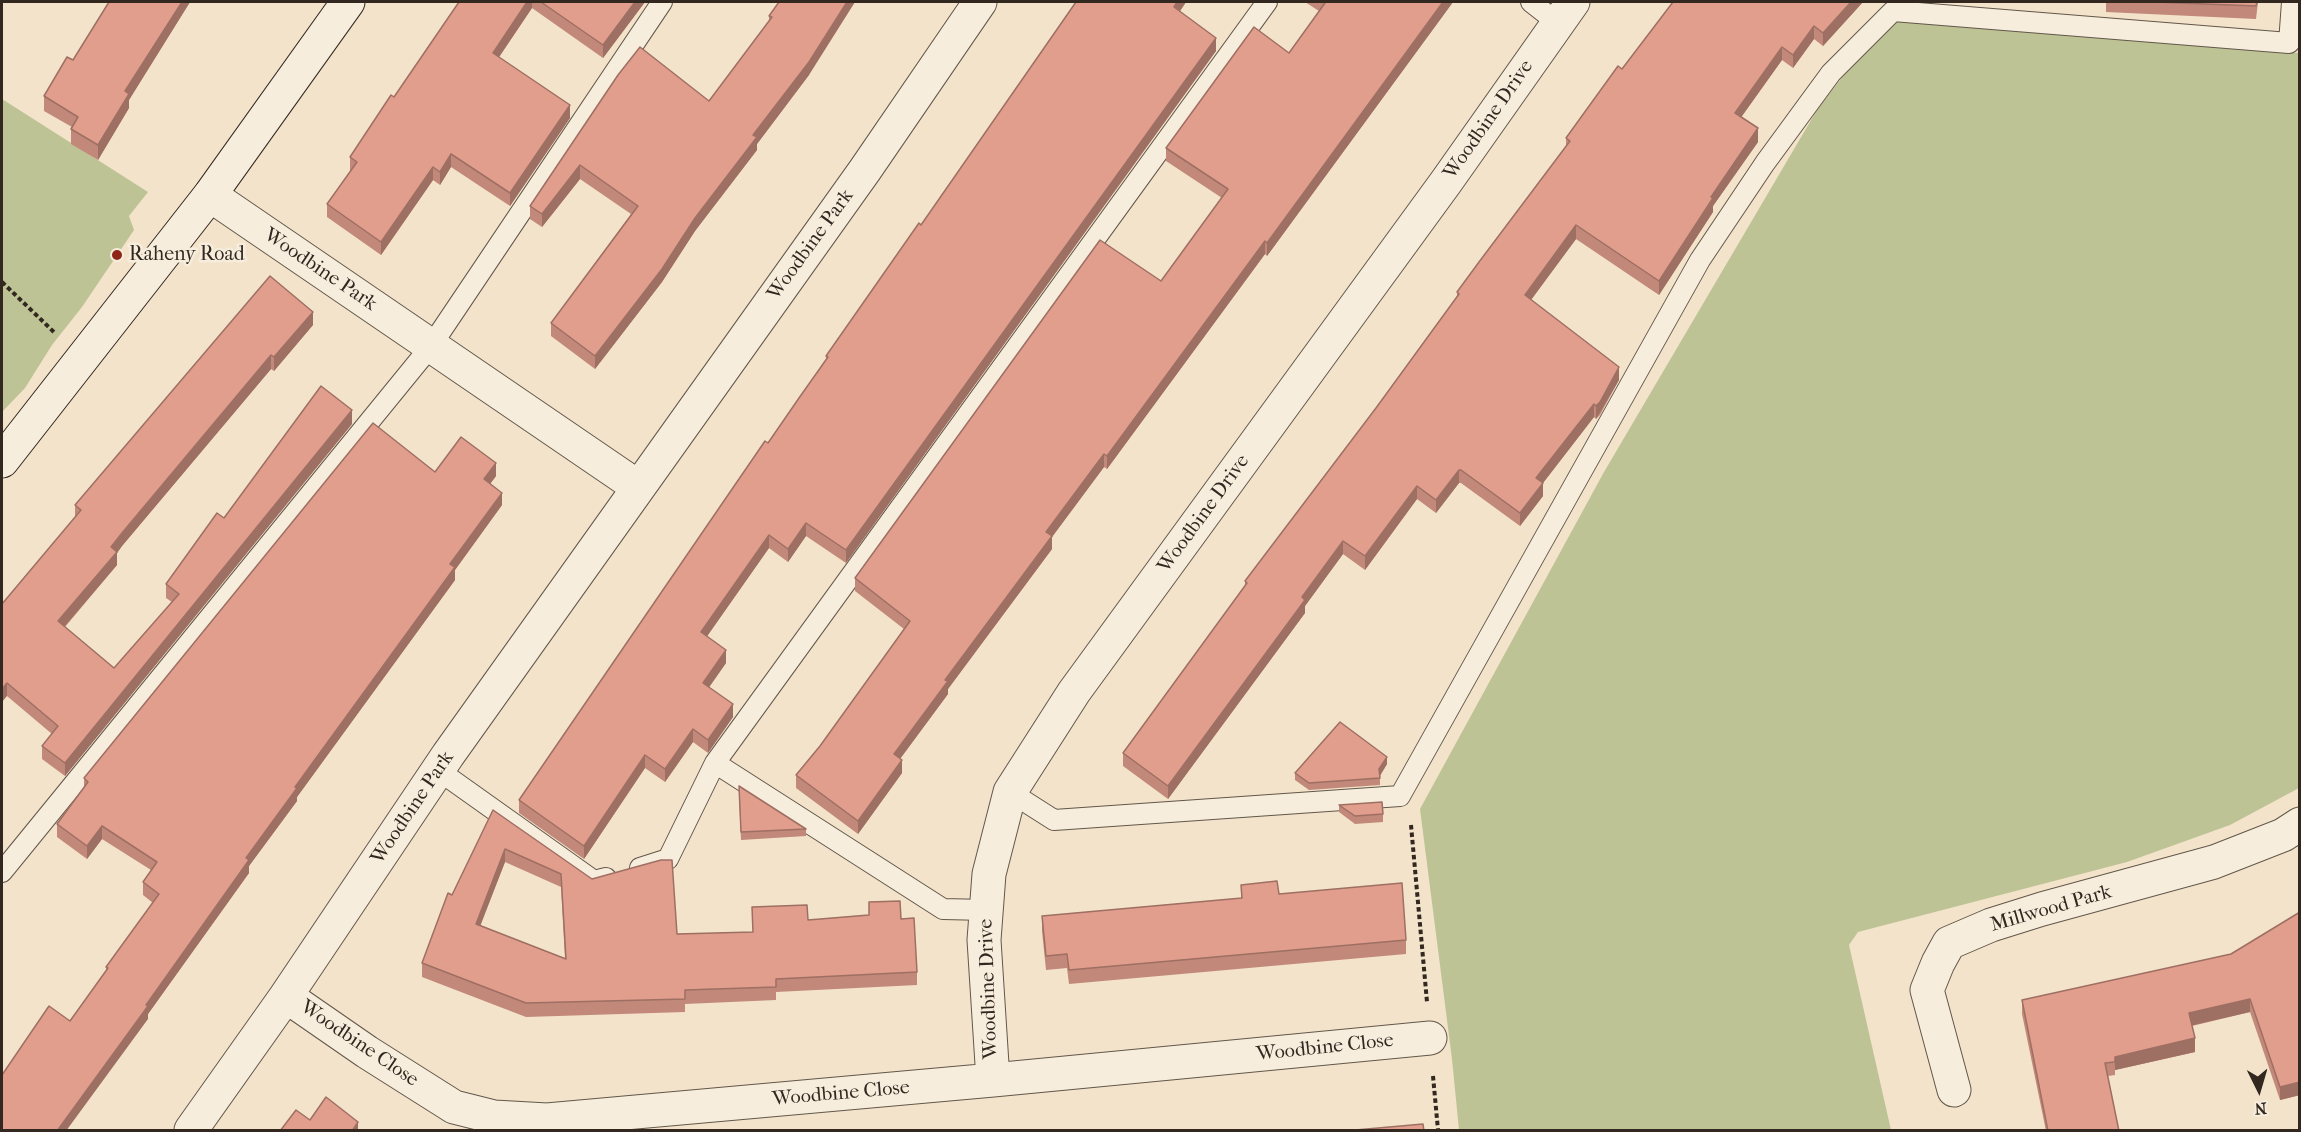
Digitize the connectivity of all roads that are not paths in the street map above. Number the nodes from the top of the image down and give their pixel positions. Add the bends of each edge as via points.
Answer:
1 (348, 2) edge
2 (662, 2) edge
3 (980, 2) edge
4 (1267, 2) edge
5 (1531, 2) edge
6 (2292, 2) edge
7 (1565, 12) edge
8 (210, 195) junction
9 (430, 346) junction
10 (2, 461) edge
11 (638, 487) junction
12 (715, 763) junction
13 (438, 770) junction
14 (1010, 792) junction
15 (2300, 824) edge
16 (2, 872) edge
17 (986, 910) junction
18 (286, 996) junction
19 (1430, 1038) road end
20 (993, 1080) junction
21 (1954, 1090) dead end
22 (463, 1121) edge
23 (191, 1131) edge

1 - 8 street
2 - 9 lane
3 - 11 street, Woodbine Park
4 - 12 lane
5 - 7 lane
6 - 14 lane via 2289,43 1893,11 1831,73 1700,260 1400,796 1054,820
7 - 14 street, Woodbine Drive via 1446,182 1074,692
8 - 9 street, Woodbine Park
8 - 10 street
9 - 11 street, Woodbine Park
9 - 16 lane
11 - 13 street, Woodbine Park
12 - 13 lane via 668,859 594,881
12 - 17 lane via 943,909
13 - 18 street, Woodbine Park
14 - 17 street, Woodbine Drive via 989,874
15 - 21 street, Millwood Park via 2283,835 2214,862 2042,909 1948,943 1927,990
17 - 20 street, Woodbine Drive via 984,940
18 - 22 street, Woodbine Close via 454,1107
18 - 23 street, Woodbine Park
19 - 20 street, Woodbine Close
20 - 22 street, Woodbine Close via 547,1120 494,1117

